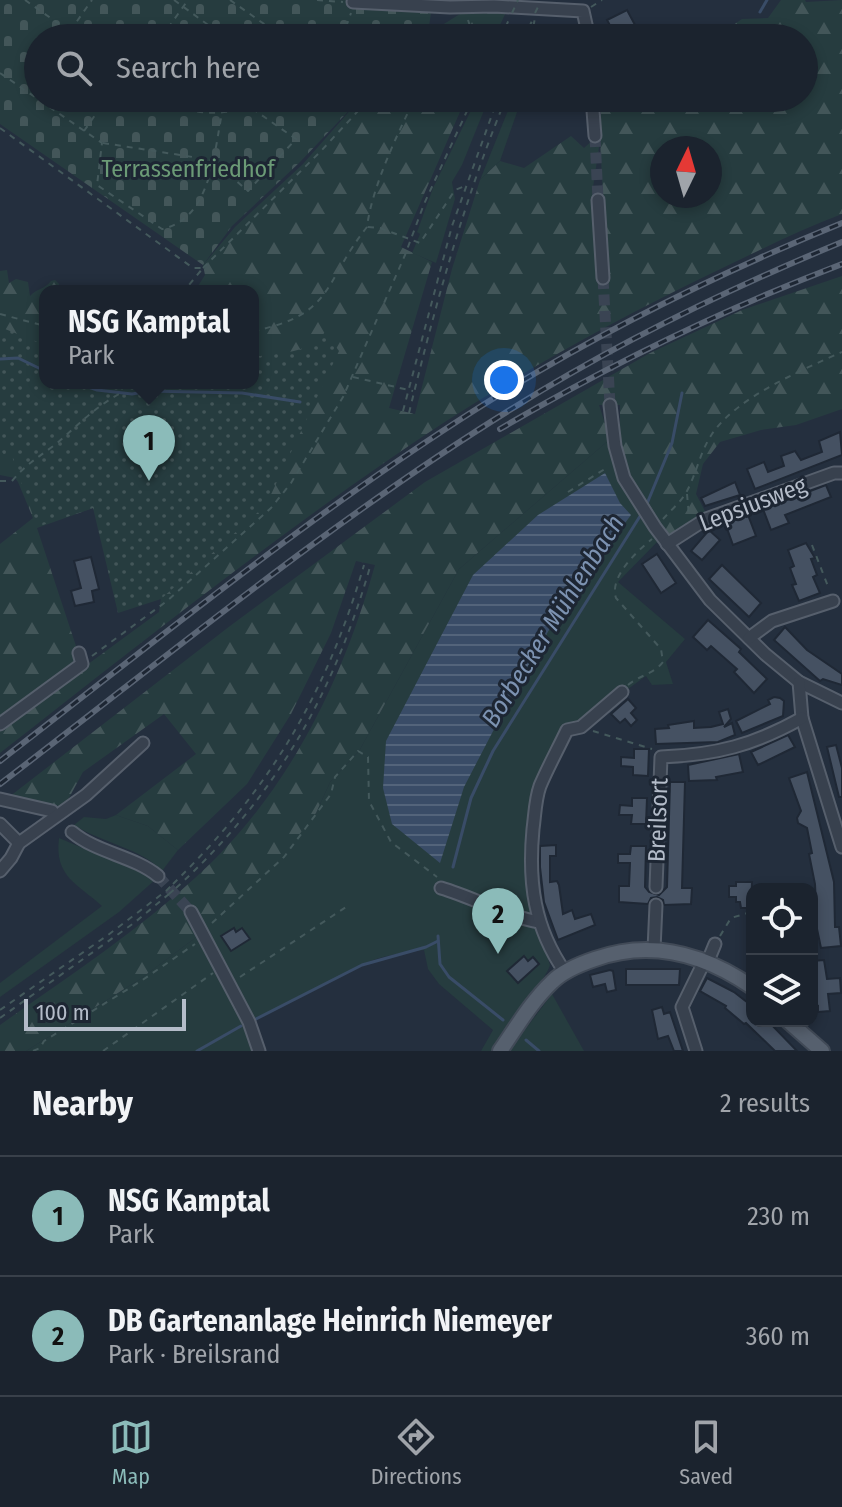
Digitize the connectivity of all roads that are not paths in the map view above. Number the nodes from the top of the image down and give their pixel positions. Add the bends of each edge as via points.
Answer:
1 (353, 2) road end
2 (513, 7) edge
3 (586, 24) edge
4 (593, 112) edge
5 (595, 136) tunnel mouth
6 (598, 200) tunnel mouth
7 (603, 278) tunnel mouth
8 (610, 405) tunnel mouth
9 (842, 473) edge
10 (658, 532) junction
11 (833, 601) road end
12 (749, 638) junction
13 (80, 658) road end
14 (799, 682) junction
15 (622, 692) road end
16 (842, 703) edge
17 (802, 718) junction
18 (0, 724) edge
19 (143, 743) dead end
20 (0, 799) edge
21 (52, 811) dead end
22 (0, 824) edge
23 (72, 832) dead end
24 (19, 843) junction
25 (842, 847) edge
26 (0, 871) edge
27 (158, 876) tunnel mouth
28 (439, 882) road end
29 (656, 887) dead end
30 (656, 905) dead end
31 (191, 912) tunnel mouth
32 (539, 922) junction
33 (715, 944) road end
34 (654, 949) junction
35 (706, 961) junction
36 (565, 972) junction
37 (746, 984) edge
38 (795, 1027) edge
39 (259, 1051) edge
40 (500, 1051) edge
41 (696, 1051) edge
42 (822, 1051) edge

1 - 2 street
2 - 3 street via 583,11
4 - 5 street
6 - 7 street
8 - 10 street via 619,463
9 - 10 street, Lepsiusweg via 691,528
10 - 12 street via 710,600
11 - 12 street via 772,621
12 - 14 street
13 - 18 street
14 - 16 street
14 - 17 street
15 - 32 street via 581,727 567,730 539,788 530,875
17 - 25 street
17 - 29 street, Breilsort via 746,745 661,757
19 - 24 street via 86,795
20 - 21 street
22 - 24 street
23 - 27 street
24 - 26 street
28 - 32 street via 503,912
30 - 34 street
31 - 39 street
32 - 36 street
33 - 35 street
34 - 35 main road
34 - 36 main road via 608,954
35 - 37 main road
35 - 41 street via 682,1007
36 - 40 main road via 536,999
38 - 42 main road

